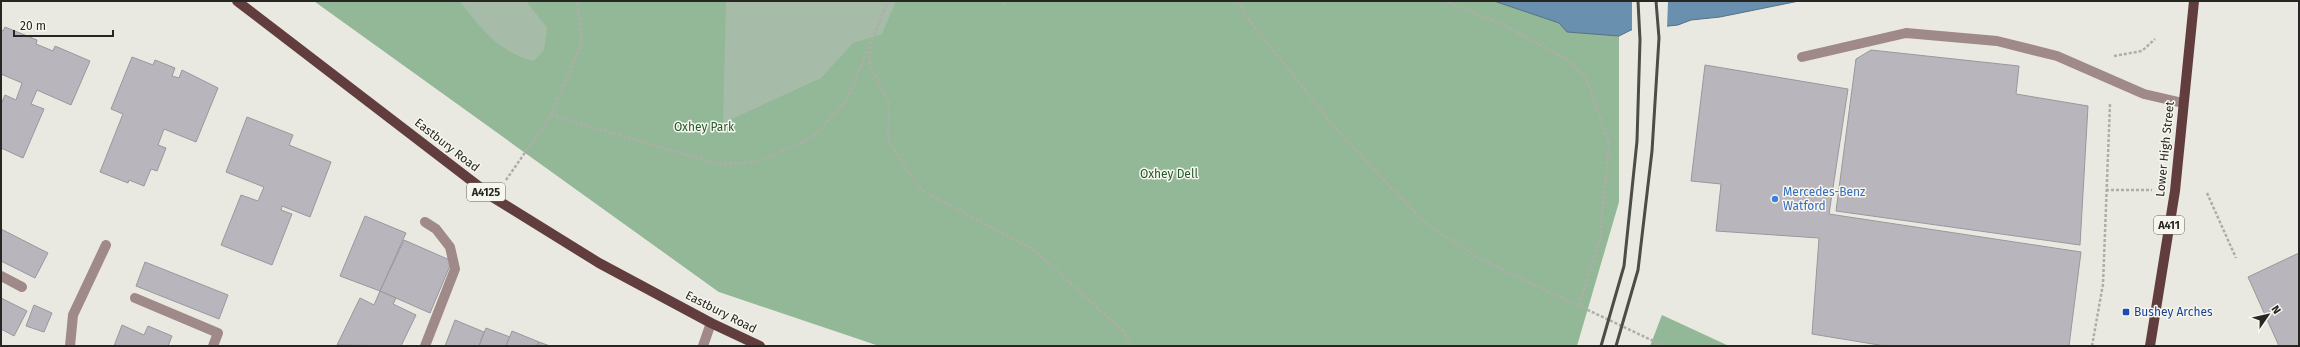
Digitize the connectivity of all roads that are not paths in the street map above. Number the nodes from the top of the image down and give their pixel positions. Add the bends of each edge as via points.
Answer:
1 (238, 1) edge
2 (2194, 1) edge
3 (1802, 57) dead end
4 (2182, 104) junction
5 (425, 222) dead end
6 (106, 244) dead end
7 (1, 276) edge
8 (22, 286) dead end
9 (135, 298) dead end
10 (711, 323) junction
11 (70, 346) edge
12 (214, 346) edge
13 (425, 346) edge
14 (703, 346) edge
15 (760, 346) edge
16 (2150, 346) edge

1 - 10 main road, Eastbury Road / A4125 via 494,198 599,263
2 - 4 main road, Lower High Street / A411
3 - 4 street via 1906,33 1997,41 2057,56 2144,94
4 - 16 main road, Lower High Street / A411 via 2175,191
5 - 13 street via 436,229 450,247 455,269
6 - 11 street via 74,315
7 - 8 street
9 - 12 street via 218,333
10 - 14 street
10 - 15 main road, Eastbury Road / A4125

